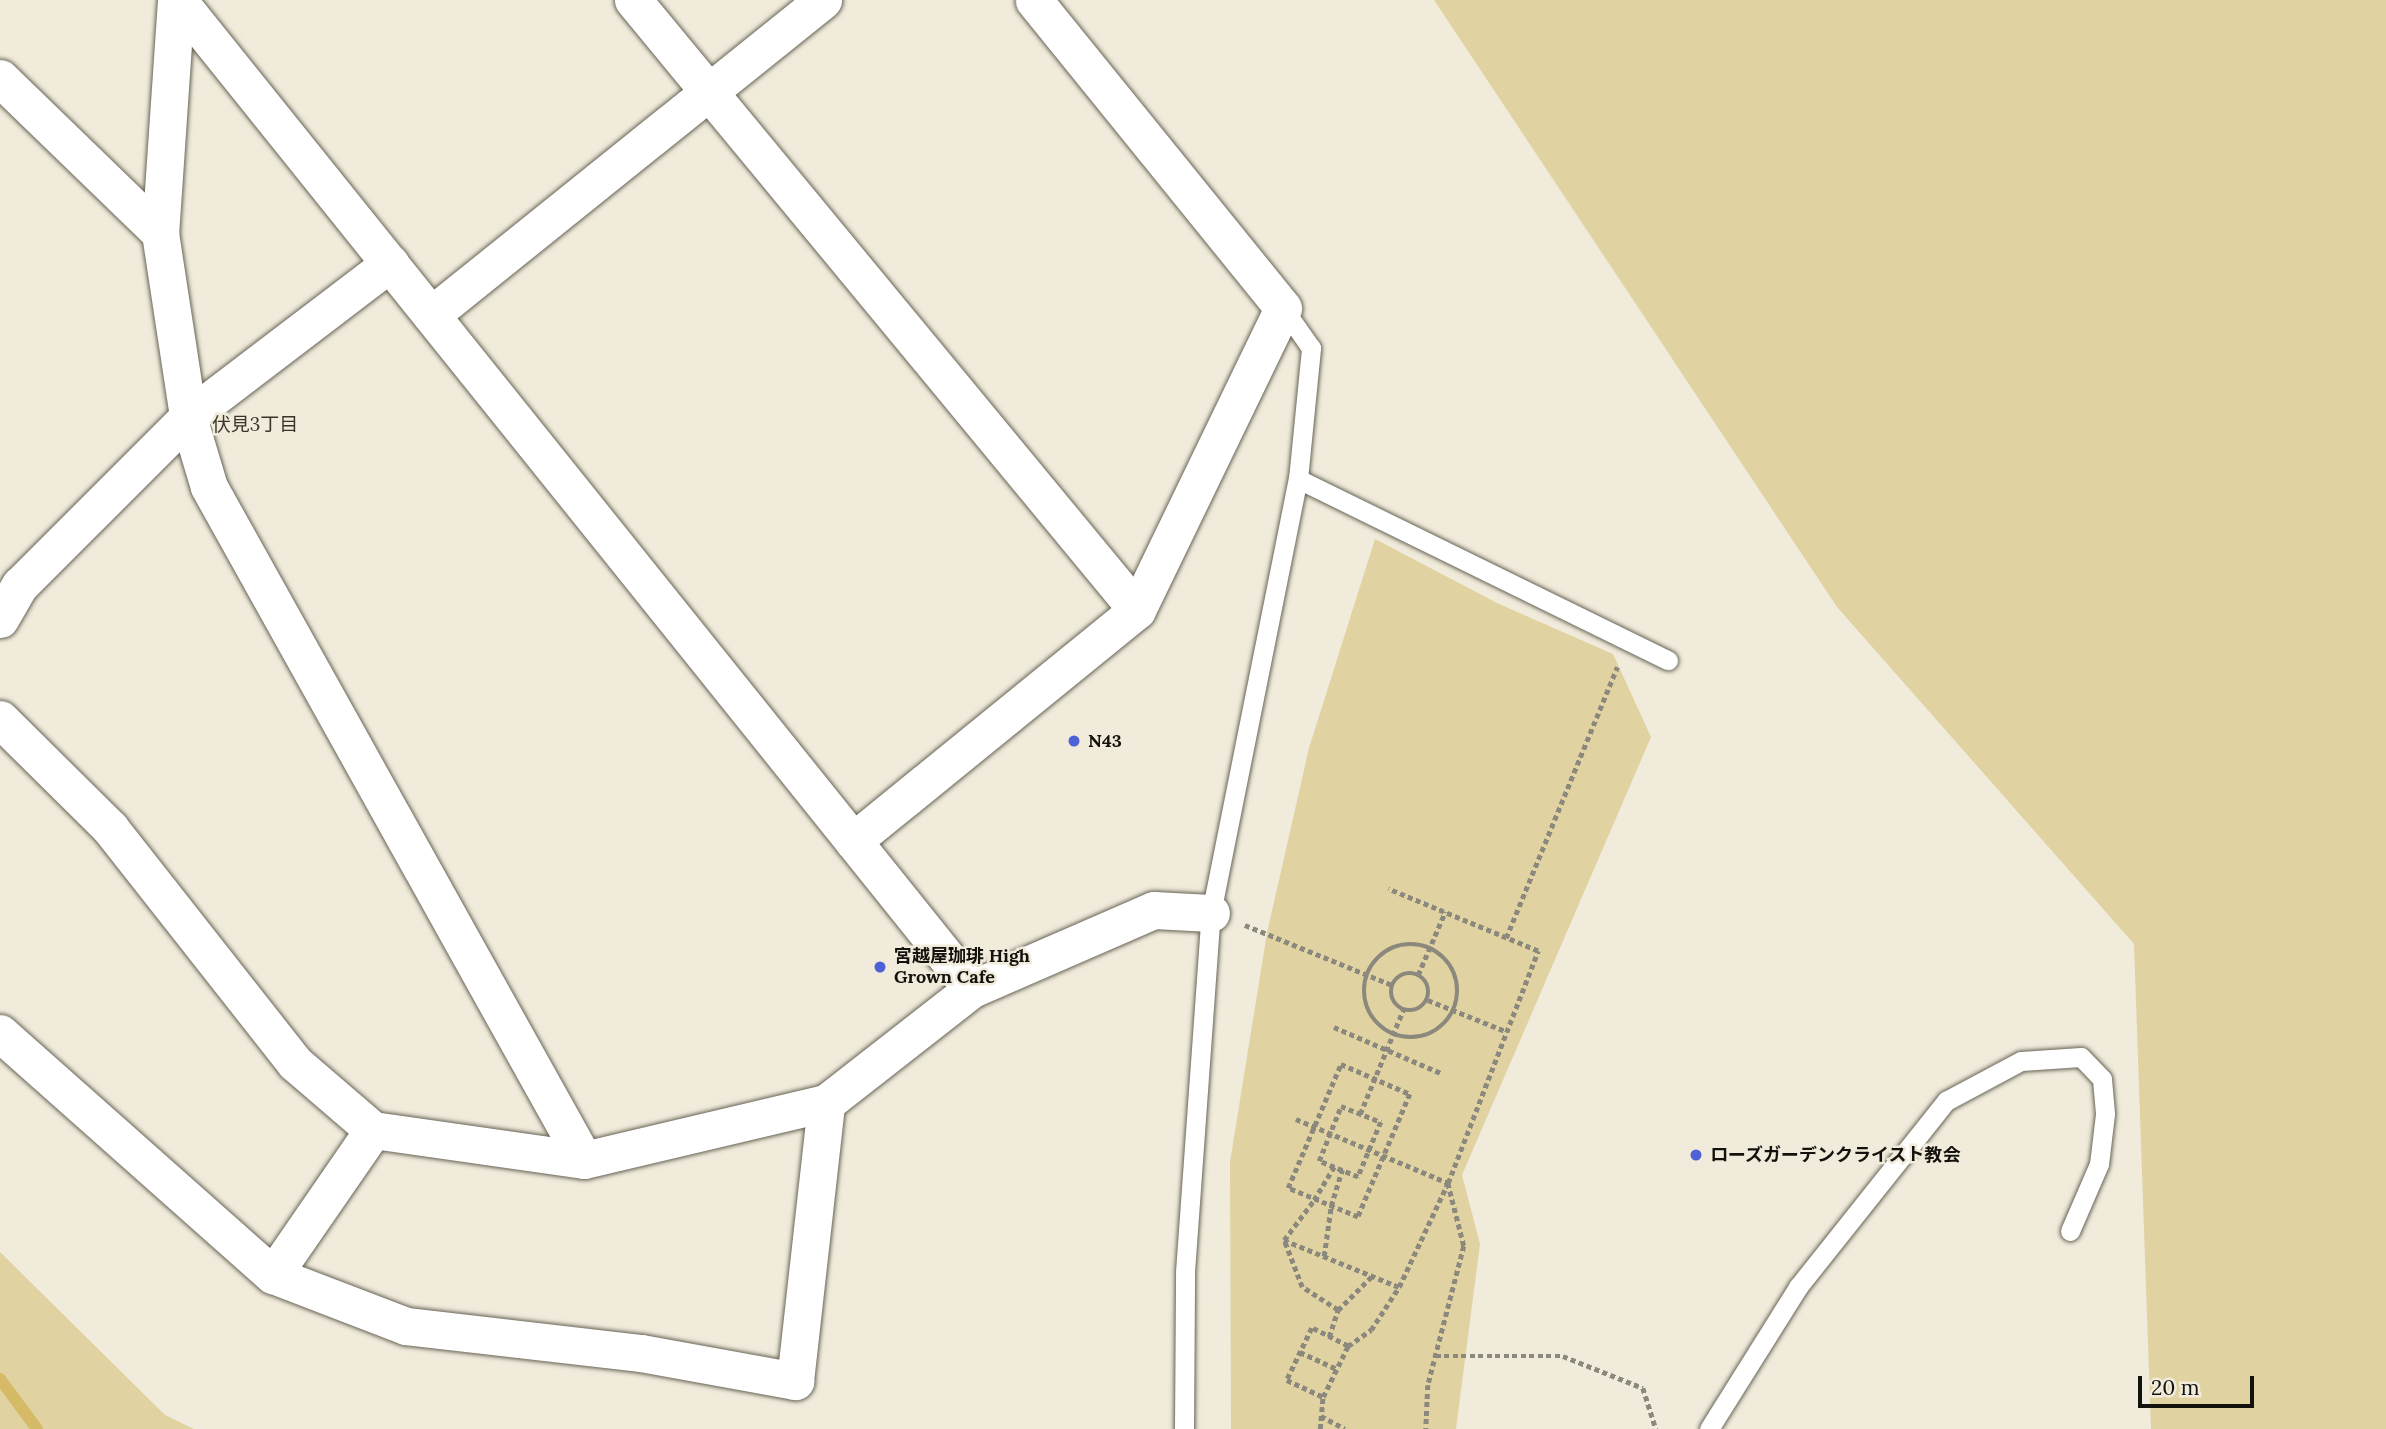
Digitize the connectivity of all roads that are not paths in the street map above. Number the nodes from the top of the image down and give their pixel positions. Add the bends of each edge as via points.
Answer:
1 (177, 0) edge
2 (633, 0) edge
3 (823, 0) edge
4 (1034, 0) edge
5 (0, 78) edge
6 (708, 92) junction
7 (160, 233) junction
8 (390, 263) junction
9 (1283, 308) junction
10 (431, 315) junction
11 (188, 417) junction
12 (1298, 479) junction
13 (10, 575) edge
14 (1137, 610) junction
15 (0, 619) edge
16 (1668, 660) dead end
17 (0, 719) edge
18 (853, 841) junction
19 (1211, 913) junction
20 (972, 989) junction
21 (0, 1033) edge
22 (826, 1102) junction
23 (373, 1130) junction
24 (584, 1160) junction
25 (2070, 1231) dead end
26 (273, 1275) junction
27 (1185, 1429) edge
28 (1709, 1429) edge

1 - 7 street
1 - 8 street
2 - 6 street
3 - 6 street
4 - 9 street
5 - 7 street
6 - 10 street
6 - 14 street
7 - 11 street
8 - 10 street
8 - 11 street
9 - 12 lane via 1311,348
9 - 14 street
10 - 18 street
11 - 13 street
11 - 24 street via 209,487
12 - 16 lane
12 - 19 lane
13 - 15 street
14 - 18 street
17 - 23 street via 110,828 295,1063
18 - 20 street
19 - 20 street via 1154,910
19 - 27 lane via 1185,1272
20 - 22 street
21 - 26 street
22 - 24 street
22 - 26 street via 795,1381 641,1353 406,1326
23 - 24 street
23 - 26 street
25 - 28 lane via 2099,1164 2105,1114 2102,1079 2081,1057 2021,1060 1946,1101 1798,1287

